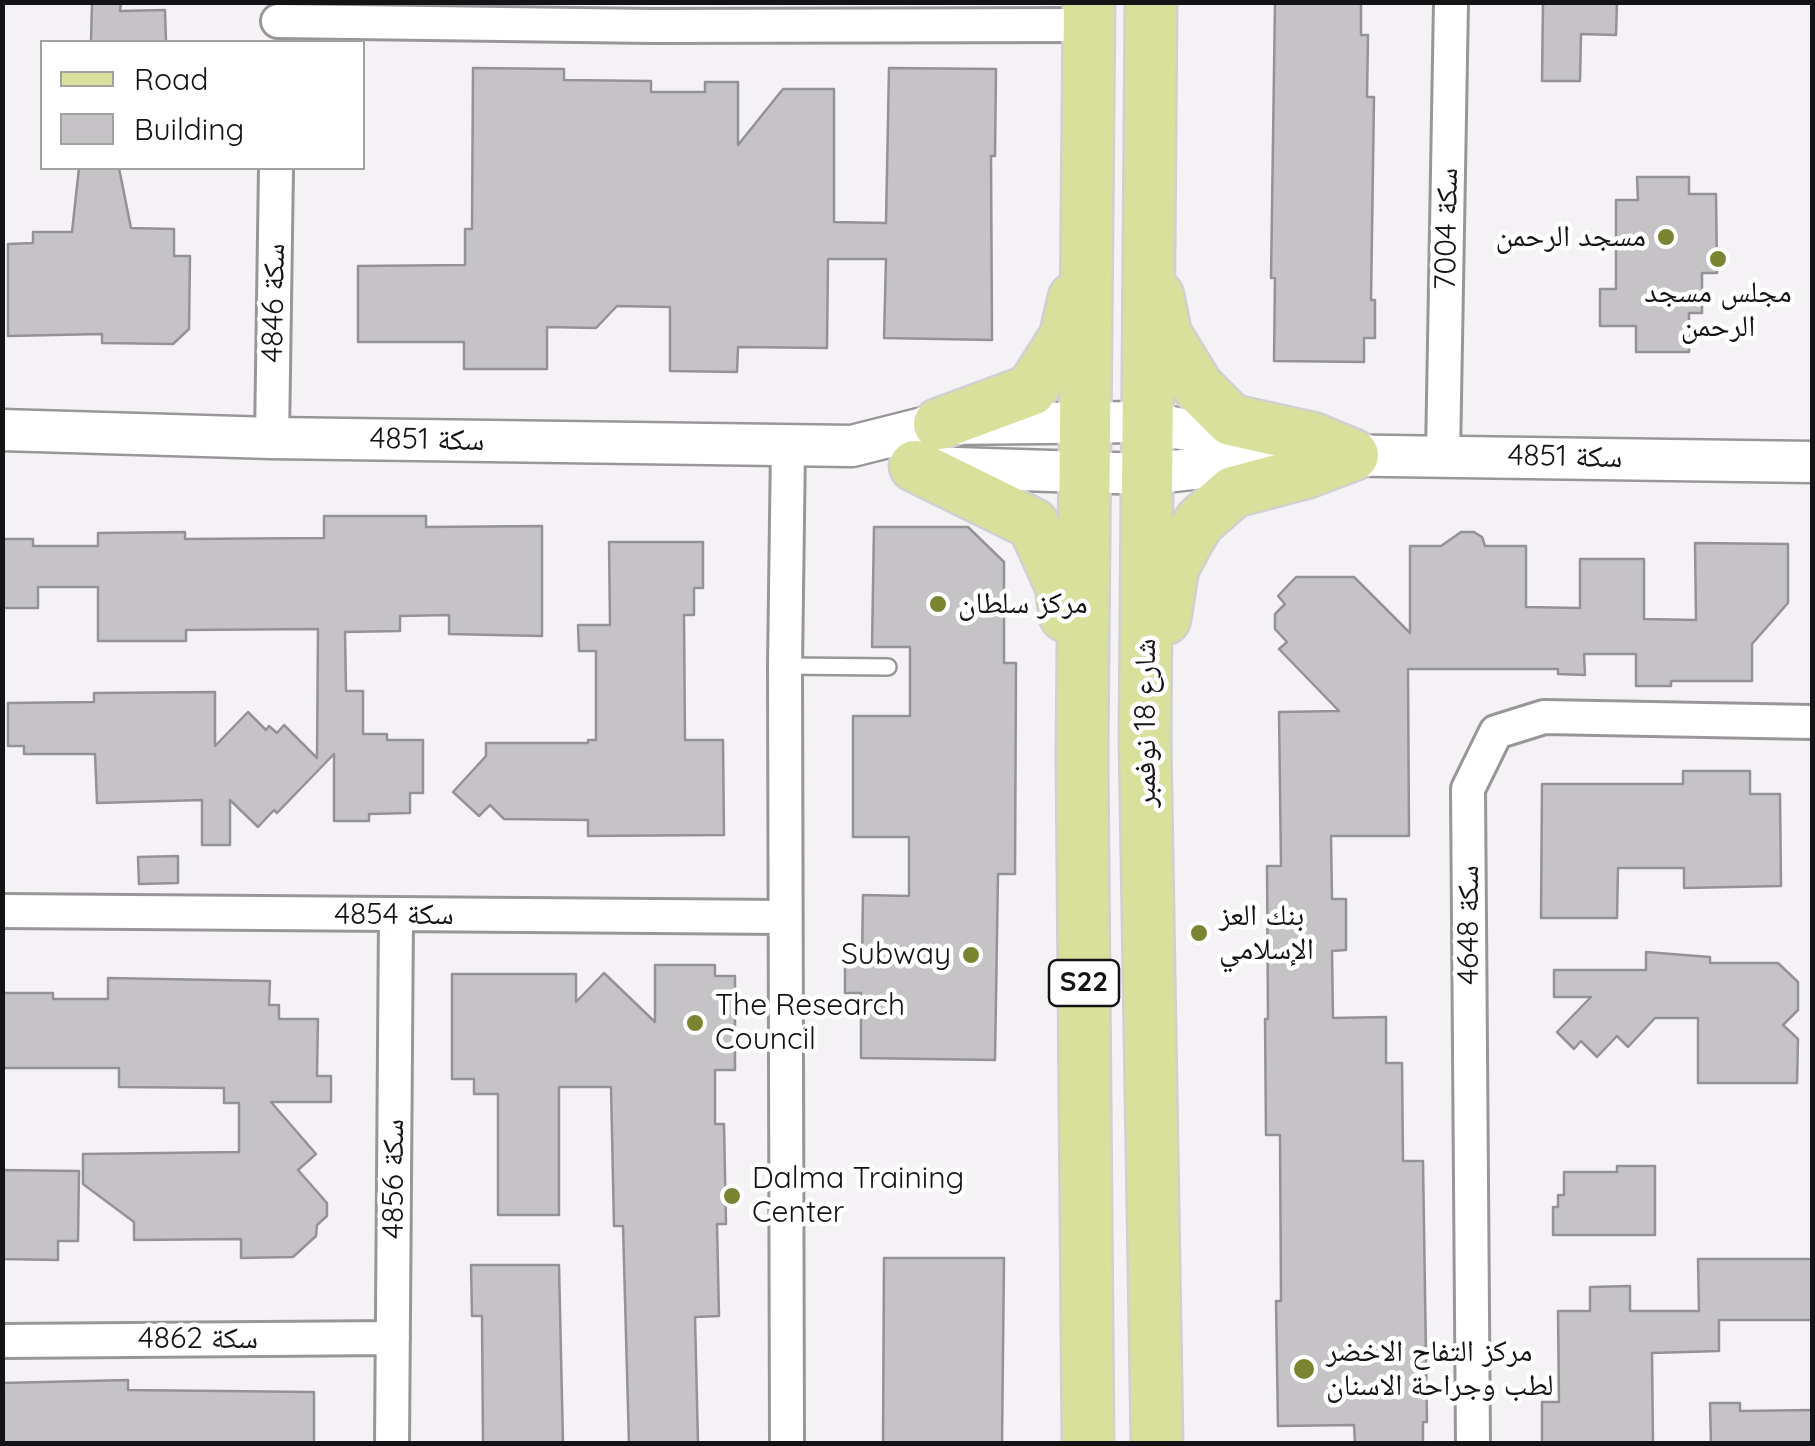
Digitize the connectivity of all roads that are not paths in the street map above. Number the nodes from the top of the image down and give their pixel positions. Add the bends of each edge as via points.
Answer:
1 (1151, 2) edge
2 (1451, 2) edge
3 (652, 14) edge
4 (1089, 14) edge
5 (278, 22) edge
6 (276, 170) edge
7 (1087, 174) junction
8 (1148, 250) junction
9 (1085, 422) junction
10 (1146, 422) junction
11 (939, 424) junction
12 (2, 430) edge
13 (272, 438) junction
14 (788, 446) junction
15 (852, 446) junction
16 (1335, 454) junction
17 (1444, 455) junction
18 (1812, 462) edge
19 (915, 466) junction
20 (1084, 472) junction
21 (1146, 474) junction
22 (784, 666) junction
23 (888, 667) dead end
24 (1812, 722) edge
25 (1145, 739) junction
26 (1082, 754) junction
27 (2, 911) edge
28 (396, 915) junction
29 (785, 917) junction
30 (393, 1338) junction
31 (2, 1341) edge
32 (392, 1444) edge
33 (788, 1444) edge
34 (1088, 1444) edge
35 (1157, 1444) edge
36 (1473, 1444) edge

1 - 8 main road, شارع 18 نوفمبر / S22
2 - 17 street, سكة 7004
3 - 4 street
3 - 5 street
4 - 7 main road, S22
6 - 13 street, سكة 4846
7 - 9 main road, S22
7 - 11 main road via 1073,308 1046,370 1031,390
8 - 10 main road, شارع 18 نوفمبر / S22
8 - 16 main road via 1166,335 1198,387 1231,420 1312,438
9 - 10 street, سكة 4851
9 - 11 street, سكة 4851
9 - 20 main road, S22
10 - 16 street, سكة 4851
10 - 21 main road, شارع 18 نوفمبر / S22
11 - 15 street, سكة 4851
12 - 13 street, سكة 4851
13 - 14 street, سكة 4851
14 - 15 street, سكة 4851
14 - 22 street
15 - 19 street, سكة 4851
16 - 17 street, سكة 4851
16 - 21 street, سكة 4851
16 - 25 main road via 1305,473 1233,492 1200,521 1173,568
17 - 18 street, سكة 4851
19 - 20 street, سكة 4851
19 - 26 main road via 1033,524 1061,586
20 - 21 street, سكة 4851
20 - 26 main road, S22
21 - 25 main road, شارع 18 نوفمبر / S22
22 - 23 lane
22 - 29 street
24 - 36 street, سكة 4648 via 1544,718 1496,732 1468,789
25 - 35 main road, شارع 18 نوفمبر / S22
26 - 34 main road, S22
27 - 28 street, سكة 4854
28 - 29 street, سكة 4854
28 - 30 street, سكة 4856
29 - 33 street
30 - 31 street, سكة 4862
30 - 32 street, سكة 4856

